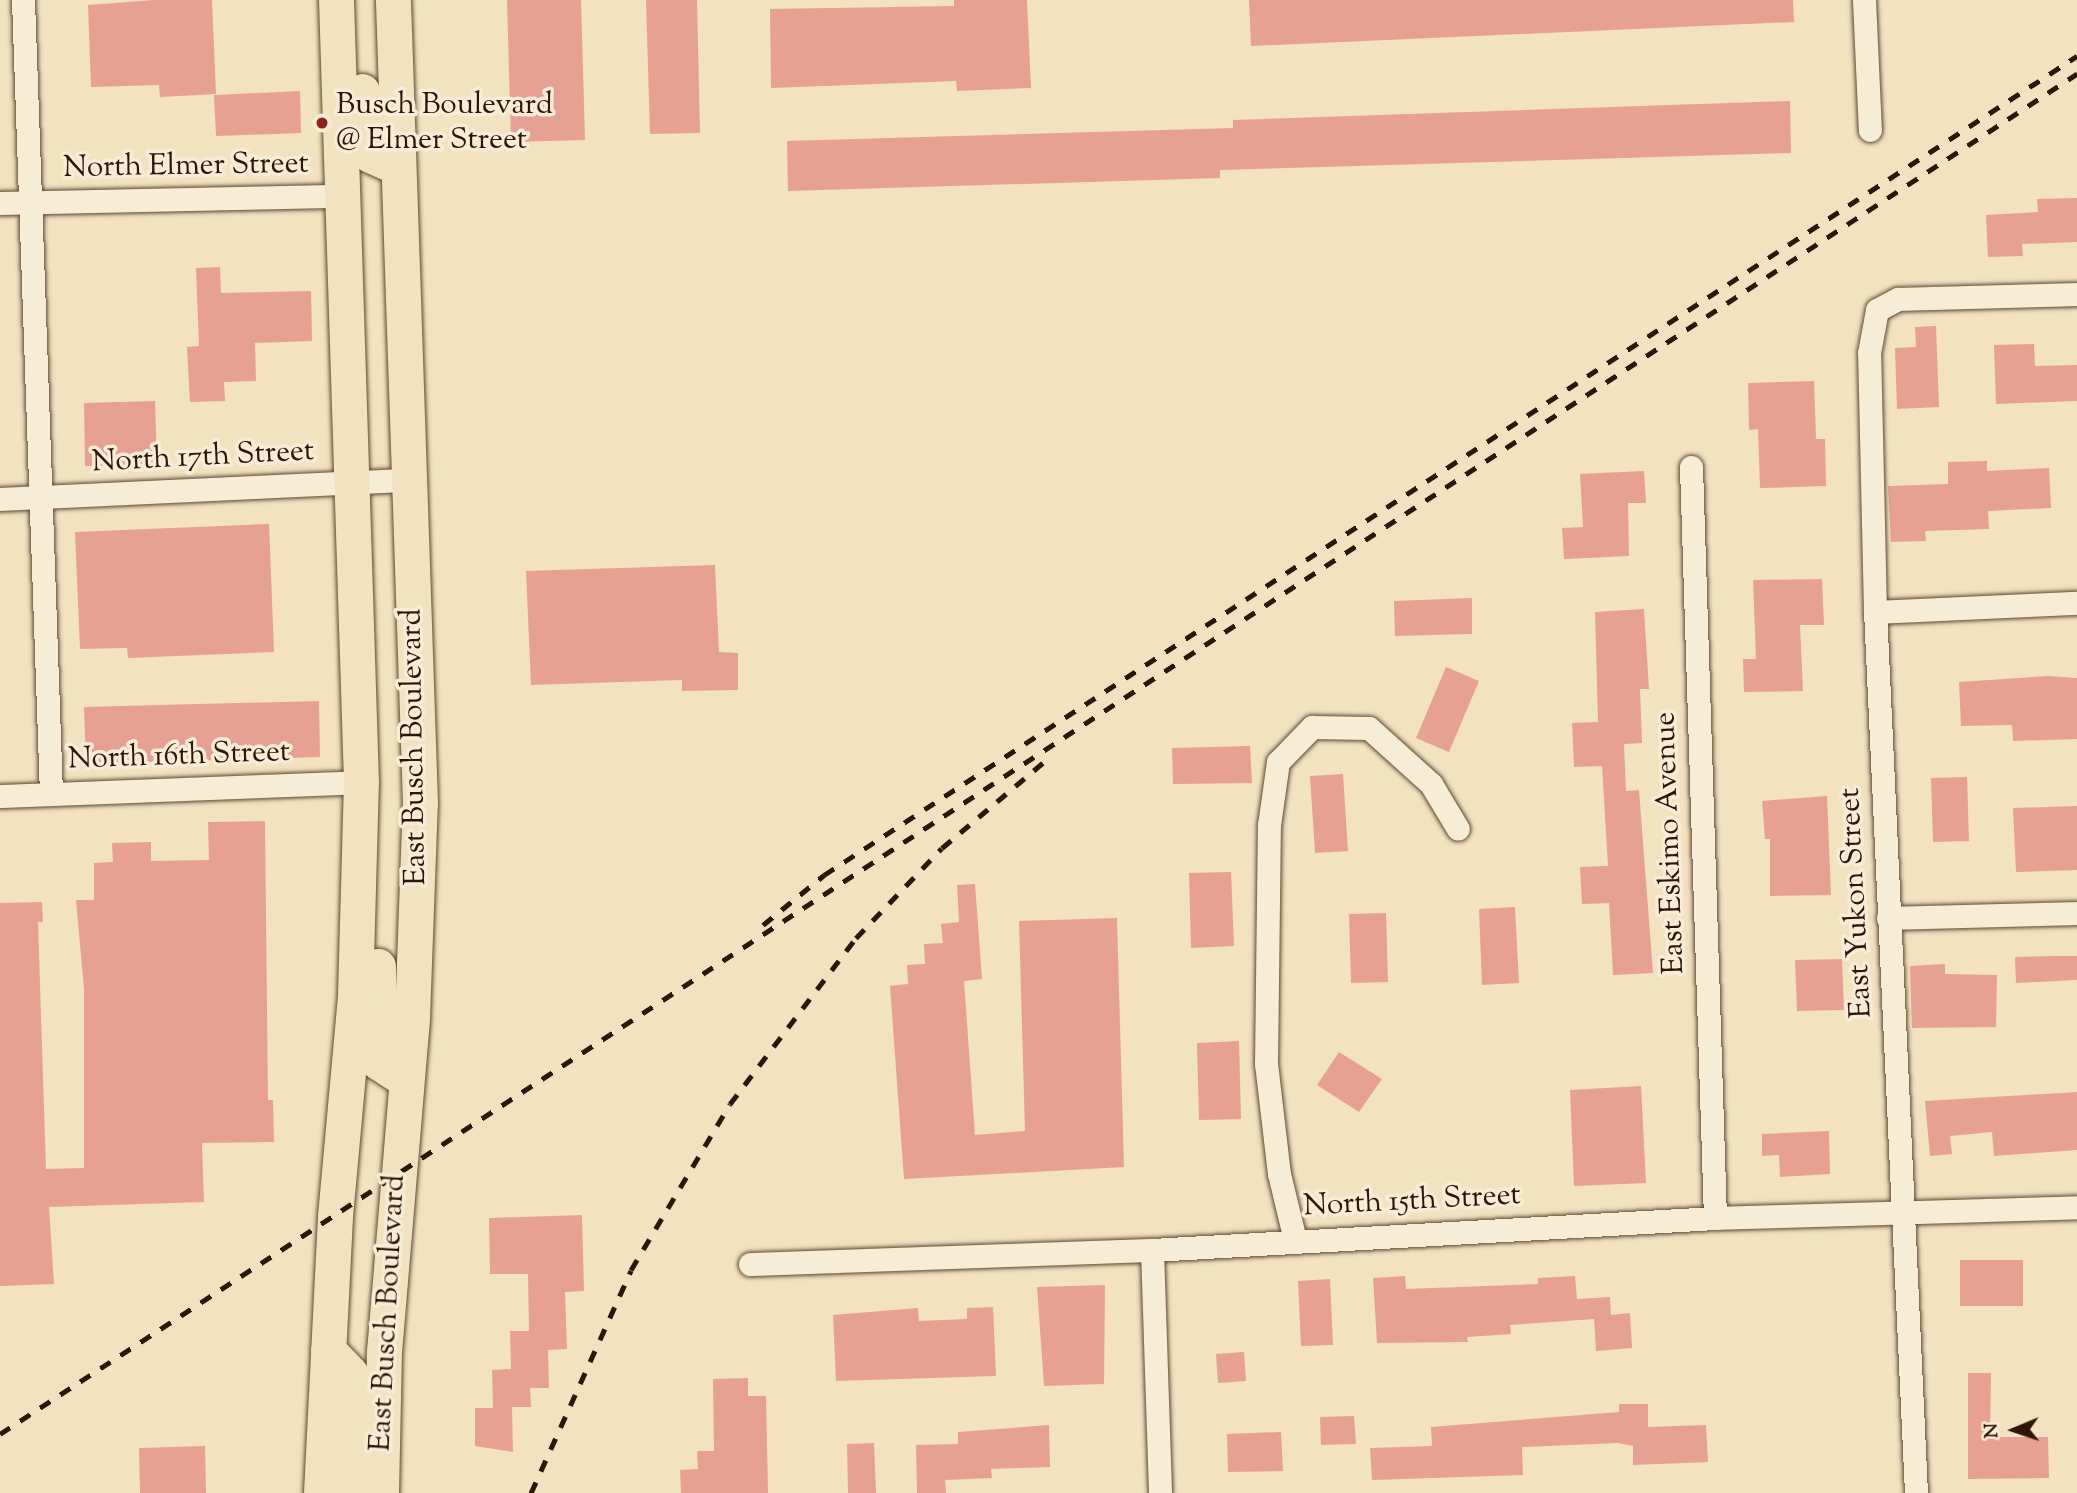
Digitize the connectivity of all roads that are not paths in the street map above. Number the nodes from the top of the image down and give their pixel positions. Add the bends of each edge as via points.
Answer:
1 (23, 0) edge
2 (336, 0) edge
3 (359, 0) edge
4 (393, 0) edge
5 (1864, 0) edge
6 (1870, 130) dead end
7 (397, 167) junction
8 (343, 196) junction
9 (30, 202) junction
10 (0, 203) edge
11 (2077, 294) edge
12 (1691, 467) dead end
13 (408, 481) junction
14 (352, 483) junction
15 (40, 497) junction
16 (0, 499) edge
17 (2077, 603) edge
18 (1875, 612) junction
19 (361, 782) junction
20 (51, 793) junction
21 (0, 796) edge
22 (1458, 829) dead end
23 (359, 850) junction
24 (2077, 913) edge
25 (1888, 918) junction
26 (406, 1080) junction
27 (2077, 1207) edge
28 (1904, 1212) junction
29 (1714, 1218) junction
30 (1295, 1240) junction
31 (1152, 1250) junction
32 (750, 1264) dead end
33 (328, 1350) junction
34 (321, 1493) edge
35 (352, 1493) edge
36 (381, 1493) edge
37 (1160, 1493) edge
38 (1916, 1493) edge

1 - 9 street
2 - 8 main road, East Busch Boulevard
3 - 7 main road via 364,134 370,155
4 - 7 main road, East Busch Boulevard
5 - 6 street
7 - 13 main road, East Busch Boulevard
8 - 9 street, North Elmer Street
8 - 14 main road, East Busch Boulevard
9 - 10 street, North Elmer Street
9 - 15 street
11 - 18 street, East Yukon Street via 1898,299 1877,310 1869,353
12 - 29 street, East Eskimo Avenue
13 - 14 street, North 17th Street
13 - 26 main road, East Busch Boulevard via 420,803
14 - 15 street, North 17th Street
14 - 19 main road, East Busch Boulevard
15 - 16 street, North 17th Street
15 - 20 street
17 - 18 street
18 - 25 street, East Yukon Street
19 - 20 street, North 16th Street
19 - 23 main road, East Busch Boulevard
20 - 21 street, North 16th Street
22 - 30 street via 1432,784 1369,727 1312,727 1278,762 1269,825 1266,1064 1279,1174
23 - 26 main road via 379,880 378,1062
23 - 33 main road, East Busch Boulevard via 355,995
24 - 25 street
25 - 28 street, East Yukon Street
26 - 36 main road, East Busch Boulevard via 384,1352
27 - 28 street, North 15th Street
28 - 29 street, North 15th Street
28 - 38 street, East Yukon Street
29 - 30 street, North 15th Street
30 - 31 street, North 15th Street
31 - 32 street, North 15th Street
31 - 37 street
33 - 34 main road, East Busch Boulevard
33 - 35 main road via 350,1373

